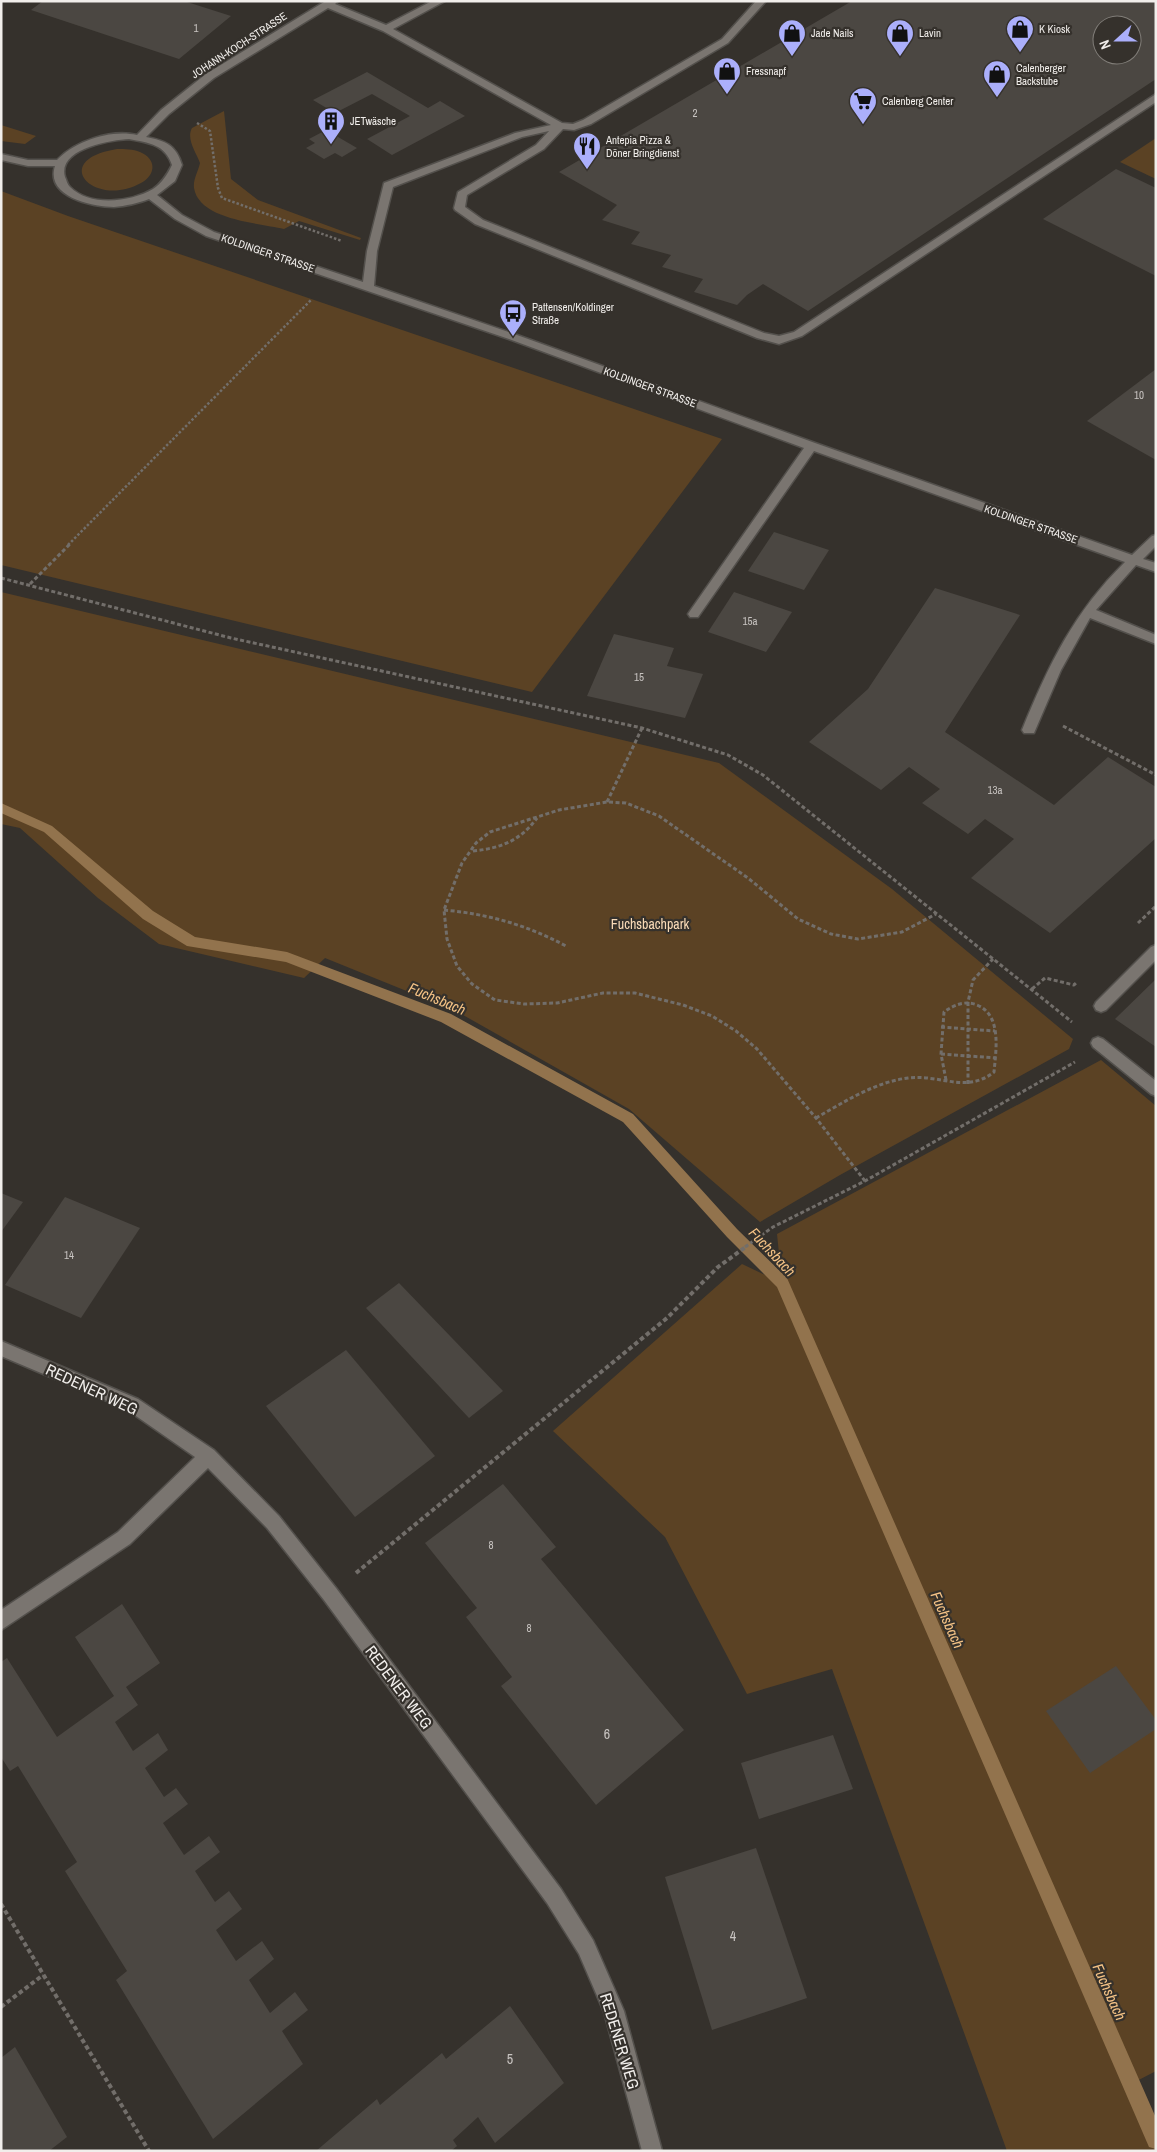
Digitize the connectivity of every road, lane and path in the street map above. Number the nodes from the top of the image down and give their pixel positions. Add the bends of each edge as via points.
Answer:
1 (440, 1) edge
2 (761, 1) edge
3 (330, 3) edge
4 (386, 29) junction
5 (1156, 97) edge
6 (165, 112) junction
7 (560, 126) junction
8 (140, 137) junction
9 (1, 157) edge
10 (62, 164) junction
11 (151, 195) junction
12 (372, 252) junction
13 (368, 288) junction
14 (316, 295) dead end
15 (812, 446) junction
16 (1156, 539) edge
17 (1134, 560) junction
18 (1156, 568) edge
19 (1, 578) edge
20 (29, 584) junction
21 (1088, 612) junction
22 (694, 614) dead end
23 (1156, 640) edge
24 (1036, 712) junction
25 (642, 728) junction
26 (1029, 730) dead end
27 (1156, 775) edge
28 (607, 802) junction
29 (537, 818) junction
30 (472, 851) junction
31 (1156, 906) edge
32 (444, 910) junction
33 (936, 914) junction
34 (1135, 926) dead end
35 (566, 946) dead end
36 (1156, 951) edge
37 (993, 959) junction
38 (1081, 979) dead end
39 (1032, 989) junction
40 (968, 1002) junction
41 (1101, 1006) dead end
42 (941, 1027) junction
43 (969, 1029) junction
44 (995, 1031) junction
45 (1098, 1043) junction
46 (941, 1054) junction
47 (969, 1056) junction
48 (996, 1058) junction
49 (946, 1080) junction
50 (968, 1084) junction
51 (1156, 1090) edge
52 (816, 1118) junction
53 (865, 1181) junction
54 (1, 1348) edge
55 (208, 1456) junction
56 (330, 1594) junction
57 (1, 1621) edge
58 (1, 1904) edge
59 (43, 1975) junction
60 (1, 2007) edge
61 (148, 2151) edge
62 (652, 2151) edge

1 - 4 street
2 - 7 street via 725,41 702,56 587,122 574,127
3 - 4 street
3 - 6 street, JOHANN-KOCH-STRASSE via 210,76
4 - 7 street
5 - 7 street via 798,334 779,340 761,336 479,222 459,208 462,194 540,148
6 - 8 street, JOHANN-KOCH-STRASSE
6 - 12 path via 210,131 222,198
7 - 12 street via 519,135 388,185
8 - 10 street via 116,136 93,141 74,151
8 - 11 street via 161,143 174,155 176,162 174,176 161,190
9 - 10 street via 28,163
10 - 11 street via 59,177 62,184 82,199 116,203
11 - 13 street, KOLDINGER STRASSE via 180,220 210,234
12 - 13 street
13 - 15 street, KOLDINGER STRASSE
14 - 20 path
15 - 17 street, KOLDINGER STRASSE
15 - 22 street
16 - 17 street
17 - 18 street, KOLDINGER STRASSE
17 - 21 street
19 - 20 path
20 - 25 path via 231,638
21 - 23 street
21 - 24 street via 1065,650
24 - 26 street
24 - 27 path
25 - 28 path
25 - 33 path via 728,755 763,775
28 - 29 path via 559,810
28 - 33 path via 626,803 659,816 740,872 798,919 831,934 858,939 902,932
29 - 30 path via 490,832 476,843
29 - 30 path via 527,833 510,844 494,850
30 - 32 path via 462,863
31 - 34 path
32 - 35 path via 474,912 503,920 540,931
32 - 52 path via 447,939 457,966 472,984 495,1000 524,1004 557,1003 603,994 635,993 683,1005 712,1016 750,1042
33 - 37 path
36 - 41 street
37 - 39 path
37 - 40 path via 973,980
38 - 39 path via 1074,985 1045,978
39 - 45 path
40 - 42 path via 953,1004 944,1012
40 - 43 path
40 - 44 path via 983,1006 991,1016
42 - 43 path
42 - 46 path
43 - 44 path
43 - 47 path
44 - 48 path
45 - 51 street
45 - 53 path via 1082,1058
46 - 47 path
46 - 49 path
47 - 48 path
47 - 50 path
48 - 50 path via 994,1072 986,1080
49 - 50 path
49 - 52 path via 919,1076 889,1083 850,1098
52 - 53 path
53 - 56 path via 773,1228 718,1267 666,1318
54 - 55 street, REDENER WEG via 132,1404
55 - 56 street, REDENER WEG via 272,1522
55 - 57 street via 124,1538
56 - 62 street, REDENER WEG via 554,1896 586,1948 614,2011
58 - 59 path
59 - 60 path
59 - 61 path

